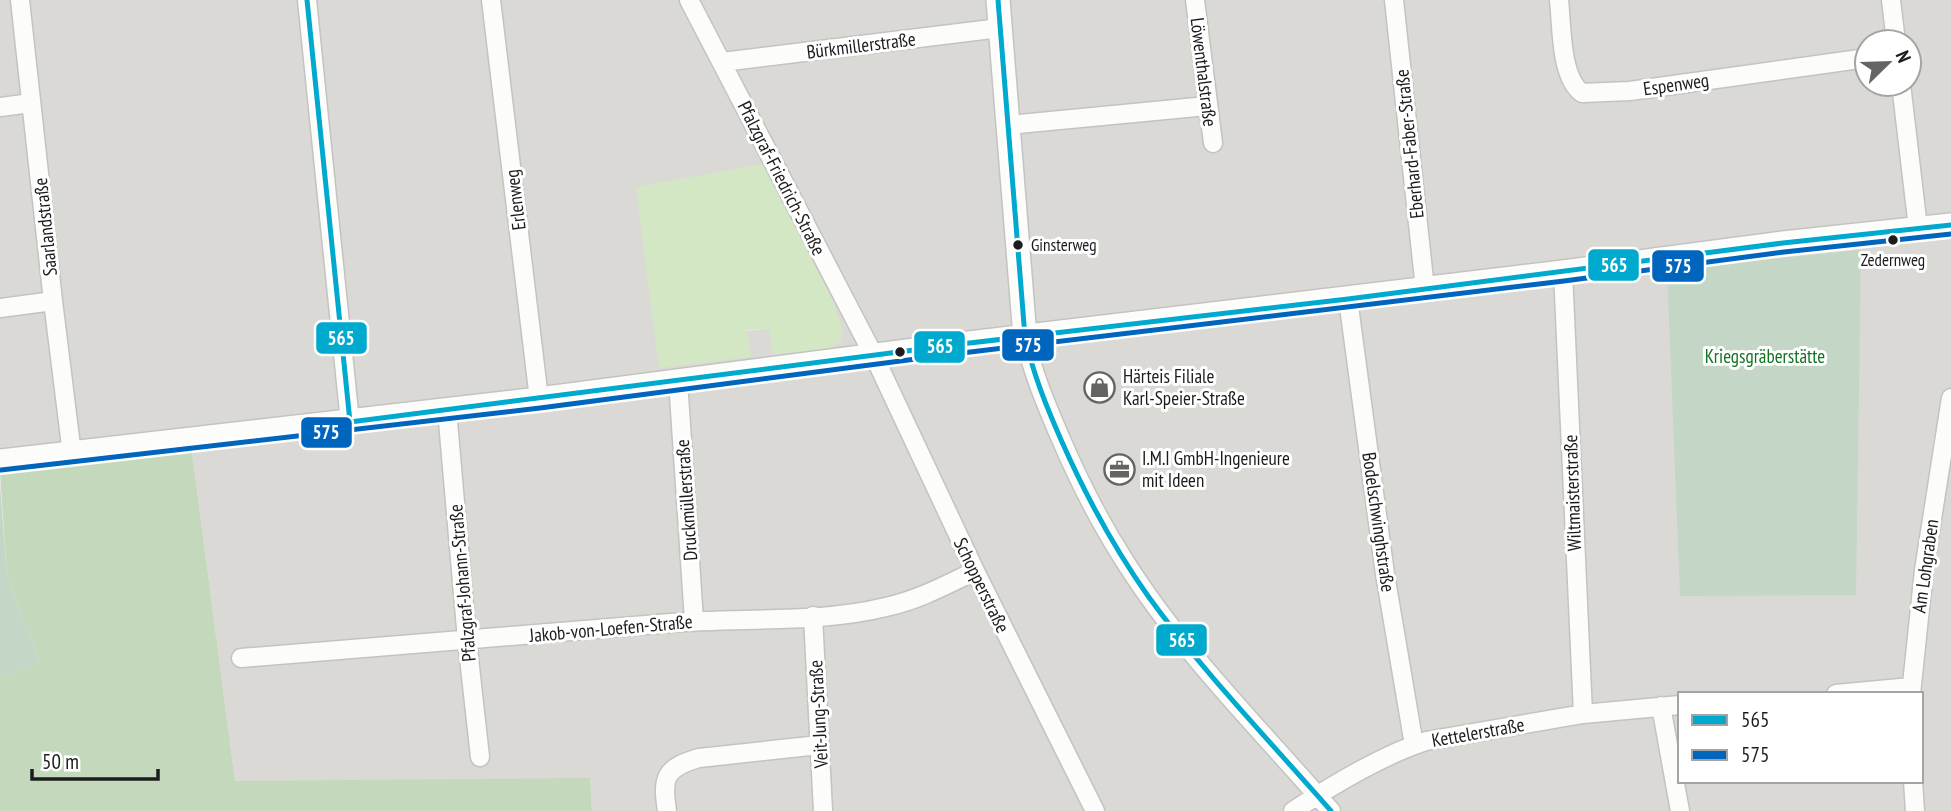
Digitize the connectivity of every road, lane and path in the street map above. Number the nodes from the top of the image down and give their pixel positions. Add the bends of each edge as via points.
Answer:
1 (20, 0) edge
2 (307, 0) edge
3 (491, 0) edge
4 (689, 0) edge
5 (998, 0) edge
6 (1195, 0) edge
7 (1394, 0) edge
8 (1559, 0) edge
9 (1891, 0) edge
10 (1000, 28) junction
11 (1894, 28) edge
12 (1853, 60) edge
13 (722, 62) junction
14 (1903, 98) edge
15 (31, 103) junction
16 (1207, 106) junction
17 (0, 107) edge
18 (1008, 125) junction
19 (1213, 143) dead end
20 (1951, 225) edge
21 (1918, 228) junction
22 (1563, 272) junction
23 (1424, 289) junction
24 (1348, 299) junction
25 (53, 301) junction
26 (0, 308) edge
27 (1025, 337) junction
28 (874, 356) junction
29 (678, 380) junction
30 (1951, 398) edge
31 (539, 399) junction
32 (447, 410) junction
33 (350, 422) junction
34 (72, 454) junction
35 (0, 461) edge
36 (975, 571) junction
37 (813, 616) junction
38 (694, 621) junction
39 (467, 640) junction
40 (241, 658) dead end
41 (1911, 691) edge
42 (1886, 692) edge
43 (1678, 705) edge
44 (1661, 706) junction
45 (1583, 714) junction
46 (819, 745) junction
47 (1414, 745) junction
48 (480, 757) dead end
49 (1913, 783) edge
50 (1318, 795) junction
51 (667, 811) edge
52 (823, 811) edge
53 (1095, 811) edge
54 (1293, 811) edge
55 (1331, 811) edge
56 (1680, 811) edge
57 (1915, 811) edge

1 - 15 street, Saarlandstraße
2 - 33 street
3 - 31 street, Erlenweg
4 - 13 street, Pfalzgraf-Friedrich-Straße
5 - 10 street
6 - 16 street, Löwenthalstraße
7 - 23 street, Eberhard-Faber-Straße
8 - 12 street, Espenweg via 1566,66 1582,93 1630,91
9 - 11 street
10 - 13 street, Bürkmillerstraße
10 - 18 street
13 - 28 street, Pfalzgraf-Friedrich-Straße
14 - 21 street
15 - 17 street
15 - 25 street, Saarlandstraße
16 - 18 street
16 - 19 street, Löwenthalstraße
18 - 27 street
20 - 21 street
21 - 22 street
22 - 23 street
22 - 45 street, Wiltmaisterstraße
23 - 24 street
24 - 27 street
24 - 47 street, Bodelschwinghstraße via 1385,574
25 - 26 street
25 - 34 street, Saarlandstraße
27 - 28 street
27 - 50 street via 1036,377 1075,471 1124,561 1234,701
28 - 29 street
28 - 36 street, Schopperstraße
29 - 31 street
29 - 38 street, Druckmüllerstraße
30 - 41 street, Am Lohgraben
31 - 32 street
32 - 33 street
32 - 39 street, Pfalzgraf-Johann-Straße
33 - 34 street
34 - 35 street
36 - 37 street, Jakob-von-Loefen-Straße via 886,607
36 - 53 street, Schopperstraße
37 - 38 street, Jakob-von-Loefen-Straße
37 - 46 street, Veit-Jung-Straße
38 - 39 street, Jakob-von-Loefen-Straße
39 - 40 street, Jakob-von-Loefen-Straße
39 - 48 street, Pfalzgraf-Johann-Straße
41 - 42 street
43 - 44 street, Kettelerstraße
44 - 45 street, Kettelerstraße
44 - 56 street
45 - 47 street, Kettelerstraße
46 - 51 street via 684,762 666,778
46 - 52 street, Veit-Jung-Straße
47 - 50 street, Kettelerstraße
49 - 57 street
50 - 54 street, Kettelerstraße
50 - 55 street

